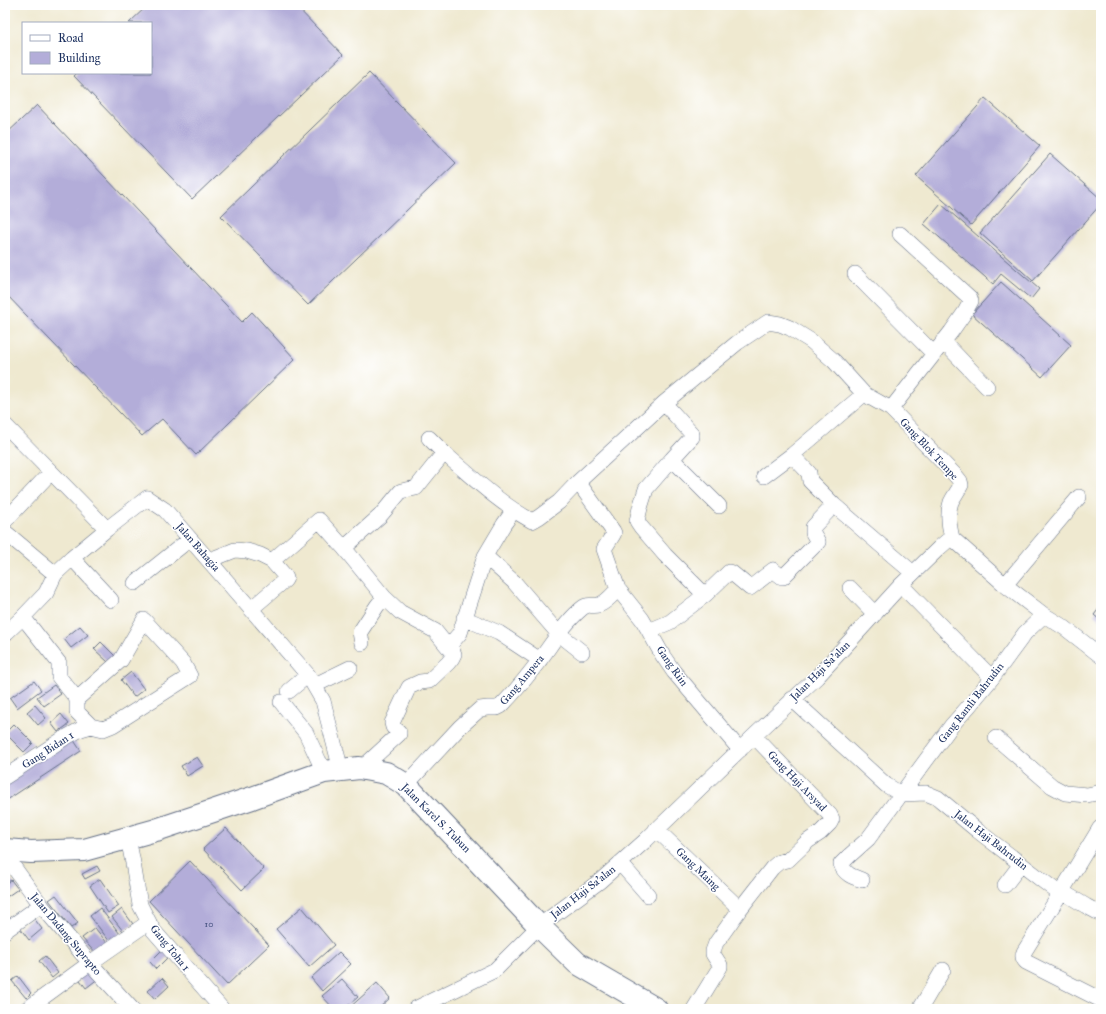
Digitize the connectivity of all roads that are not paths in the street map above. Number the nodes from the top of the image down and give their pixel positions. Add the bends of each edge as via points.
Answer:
1 (900, 234) dead end
2 (855, 274) dead end
3 (944, 341) junction
4 (934, 354) junction
5 (987, 387) dead end
6 (864, 394) junction
7 (664, 403) junction
8 (891, 409) junction
9 (5, 425) edge
10 (429, 438) dead end
11 (444, 453) junction
12 (792, 455) junction
13 (672, 459) junction
14 (50, 472) junction
15 (764, 476) dead end
16 (578, 482) junction
17 (1079, 497) dead end
18 (719, 506) dead end
19 (834, 506) junction
20 (514, 510) junction
21 (5, 521) edge
22 (107, 529) junction
23 (5, 532) edge
24 (952, 538) junction
25 (190, 539) junction
26 (344, 548) junction
27 (485, 556) junction
28 (72, 558) junction
29 (210, 560) junction
30 (272, 561) junction
31 (913, 573) junction
32 (55, 574) junction
33 (135, 583) dead end
34 (901, 585) junction
35 (1005, 585) junction
36 (850, 588) dead end
37 (618, 589) junction
38 (705, 595) junction
39 (384, 597) junction
40 (111, 600) dead end
41 (251, 609) junction
42 (875, 614) junction
43 (1044, 614) junction
44 (23, 617) junction
45 (464, 618) junction
46 (650, 631) junction
47 (5, 633) edge
48 (558, 634) junction
49 (362, 643) dead end
50 (448, 647) junction
51 (582, 652) dead end
52 (1101, 656) edge
53 (540, 660) junction
54 (350, 668) dead end
55 (992, 678) junction
56 (312, 680) junction
57 (77, 699) junction
58 (792, 699) junction
59 (92, 726) junction
60 (754, 736) junction
61 (996, 738) dead end
62 (740, 750) junction
63 (342, 770) junction
64 (5, 778) edge
65 (406, 785) junction
66 (1101, 792) edge
67 (901, 794) junction
68 (1101, 828) edge
69 (656, 830) junction
70 (128, 838) junction
71 (5, 850) edge
72 (5, 855) edge
73 (620, 863) junction
74 (1021, 864) junction
75 (862, 880) dead end
76 (1005, 885) dead end
77 (1060, 892) junction
78 (648, 894) dead end
79 (41, 905) junction
80 (740, 909) junction
81 (1101, 914) edge
82 (149, 922) junction
83 (539, 926) junction
84 (5, 931) edge
85 (90, 963) junction
86 (943, 970) dead end
87 (1101, 1000) edge
88 (27, 1009) edge
89 (132, 1009) edge
90 (222, 1009) edge
91 (415, 1009) edge
92 (656, 1009) edge
93 (694, 1009) edge
94 (920, 1009) edge

1 - 3 street via 971,299
2 - 4 street
3 - 4 street
3 - 5 street
4 - 8 street
6 - 7 street via 834,361 811,341 790,328 768,322 737,343
6 - 8 street
6 - 12 street
7 - 13 street via 692,434 690,440
7 - 16 street
8 - 24 street, Gang Blok Tempe via 960,481 961,485 950,504
9 - 14 street
10 - 11 street
11 - 20 street
11 - 26 street via 416,488 401,491 380,516
12 - 15 street
12 - 19 street via 809,473 810,481
13 - 18 street
13 - 38 street via 646,489 637,520 665,555
14 - 21 street
14 - 22 street
16 - 20 street via 540,517 532,520
16 - 37 street, Gang Riin via 614,533 604,549
17 - 35 street
19 - 31 street
19 - 38 street via 813,526 813,533 818,542 784,577 773,570 750,588 731,572
20 - 27 street
22 - 25 street, Jalan Bahagia via 147,498 165,510
22 - 28 street, Jalan Bahagia
23 - 32 street
24 - 31 street, Jalan Haji Sa'alan
24 - 35 street
25 - 29 street, Jalan Bahagia
25 - 33 street
26 - 30 street via 319,520
26 - 39 street
27 - 45 street
27 - 48 street via 514,582
28 - 32 street, Jalan Bahagia
28 - 40 street
29 - 30 street via 235,550 247,551
29 - 41 street, Jalan Bahagia
30 - 41 street via 285,579
31 - 34 street, Jalan Haji Sa'alan
32 - 44 street, Jalan Bahagia via 46,593
34 - 42 street, Jalan Haji Sa'alan
34 - 55 street
35 - 43 street
36 - 42 street
37 - 46 street, Gang Riin
37 - 48 street, Gang Ampera via 603,603 585,606
38 - 46 street via 670,622
39 - 49 street via 360,632
39 - 50 street via 400,612 435,631
41 - 56 street, Jalan Bahagia
42 - 58 street, Jalan Haji Sa'alan via 817,677
43 - 52 street
43 - 55 street, Gang Ramli Bahrudin via 1025,633
44 - 47 street, Jalan Bahagia
44 - 57 street via 59,663 59,677
45 - 50 street via 460,633
45 - 53 street via 499,633
46 - 62 street, Gang Riin via 674,672
48 - 51 street
48 - 53 street, Gang Ampera
50 - 63 street via 454,654 448,663 429,681 414,684 407,691 392,723 399,734
53 - 65 street, Gang Ampera via 501,706 480,709
54 - 56 street
55 - 67 street, Gang Ramli Bahrudin via 952,725
56 - 63 street, Jalan Bahagia via 323,701
56 - 63 street via 285,697 306,733
57 - 59 street via 77,712
57 - 59 street via 120,660 144,620 183,663 190,676 113,725 103,730
58 - 60 street, Jalan Haji Sa'alan
58 - 67 street via 886,785
59 - 64 street, Gang Bidan 1 via 81,728
60 - 62 street, Jalan Haji Sa'alan
60 - 80 street, Gang Haji Arsyad via 832,819 820,834 808,841 790,859 775,865
61 - 66 street via 1052,786 1065,793 1087,795
62 - 69 street, Jalan Haji Sa'alan
63 - 65 highway, Jalan Karel S. Tubun via 386,773
63 - 70 highway, Jalan Karel S. Tubun
65 - 83 highway, Jalan Karel S. Tubun
67 - 74 street, Jalan Haji Bahrudin via 926,793 938,798
67 - 75 street, Gang Ramli Bahrudin via 868,839 842,864 851,876
68 - 77 street
69 - 73 street, Jalan Haji Sa'alan
69 - 80 street, Gang Maing
70 - 71 highway, Jalan Karel S. Tubun via 84,850
70 - 82 street via 140,905
72 - 79 street, Jalan Dadang Suprapto
73 - 78 street
73 - 83 street, Jalan Haji Sa'alan
74 - 76 street
74 - 77 street, Jalan Haji Bahrudin
77 - 81 street, Jalan Haji Bahrudin
77 - 87 street via 1022,955 1023,959
79 - 84 street
79 - 85 street, Jalan Dadang Suprapto
80 - 93 street via 716,943 713,954 720,967
82 - 85 street, Gang Toha 1
82 - 90 street, Gang Toha 1 via 152,930
83 - 91 street, Jalan Haji Sa'alan via 495,970
83 - 92 highway, Jalan Karel S. Tubun via 577,963
85 - 88 street, Gang Toha 1
85 - 89 street, Jalan Dadang Suprapto
86 - 94 street

